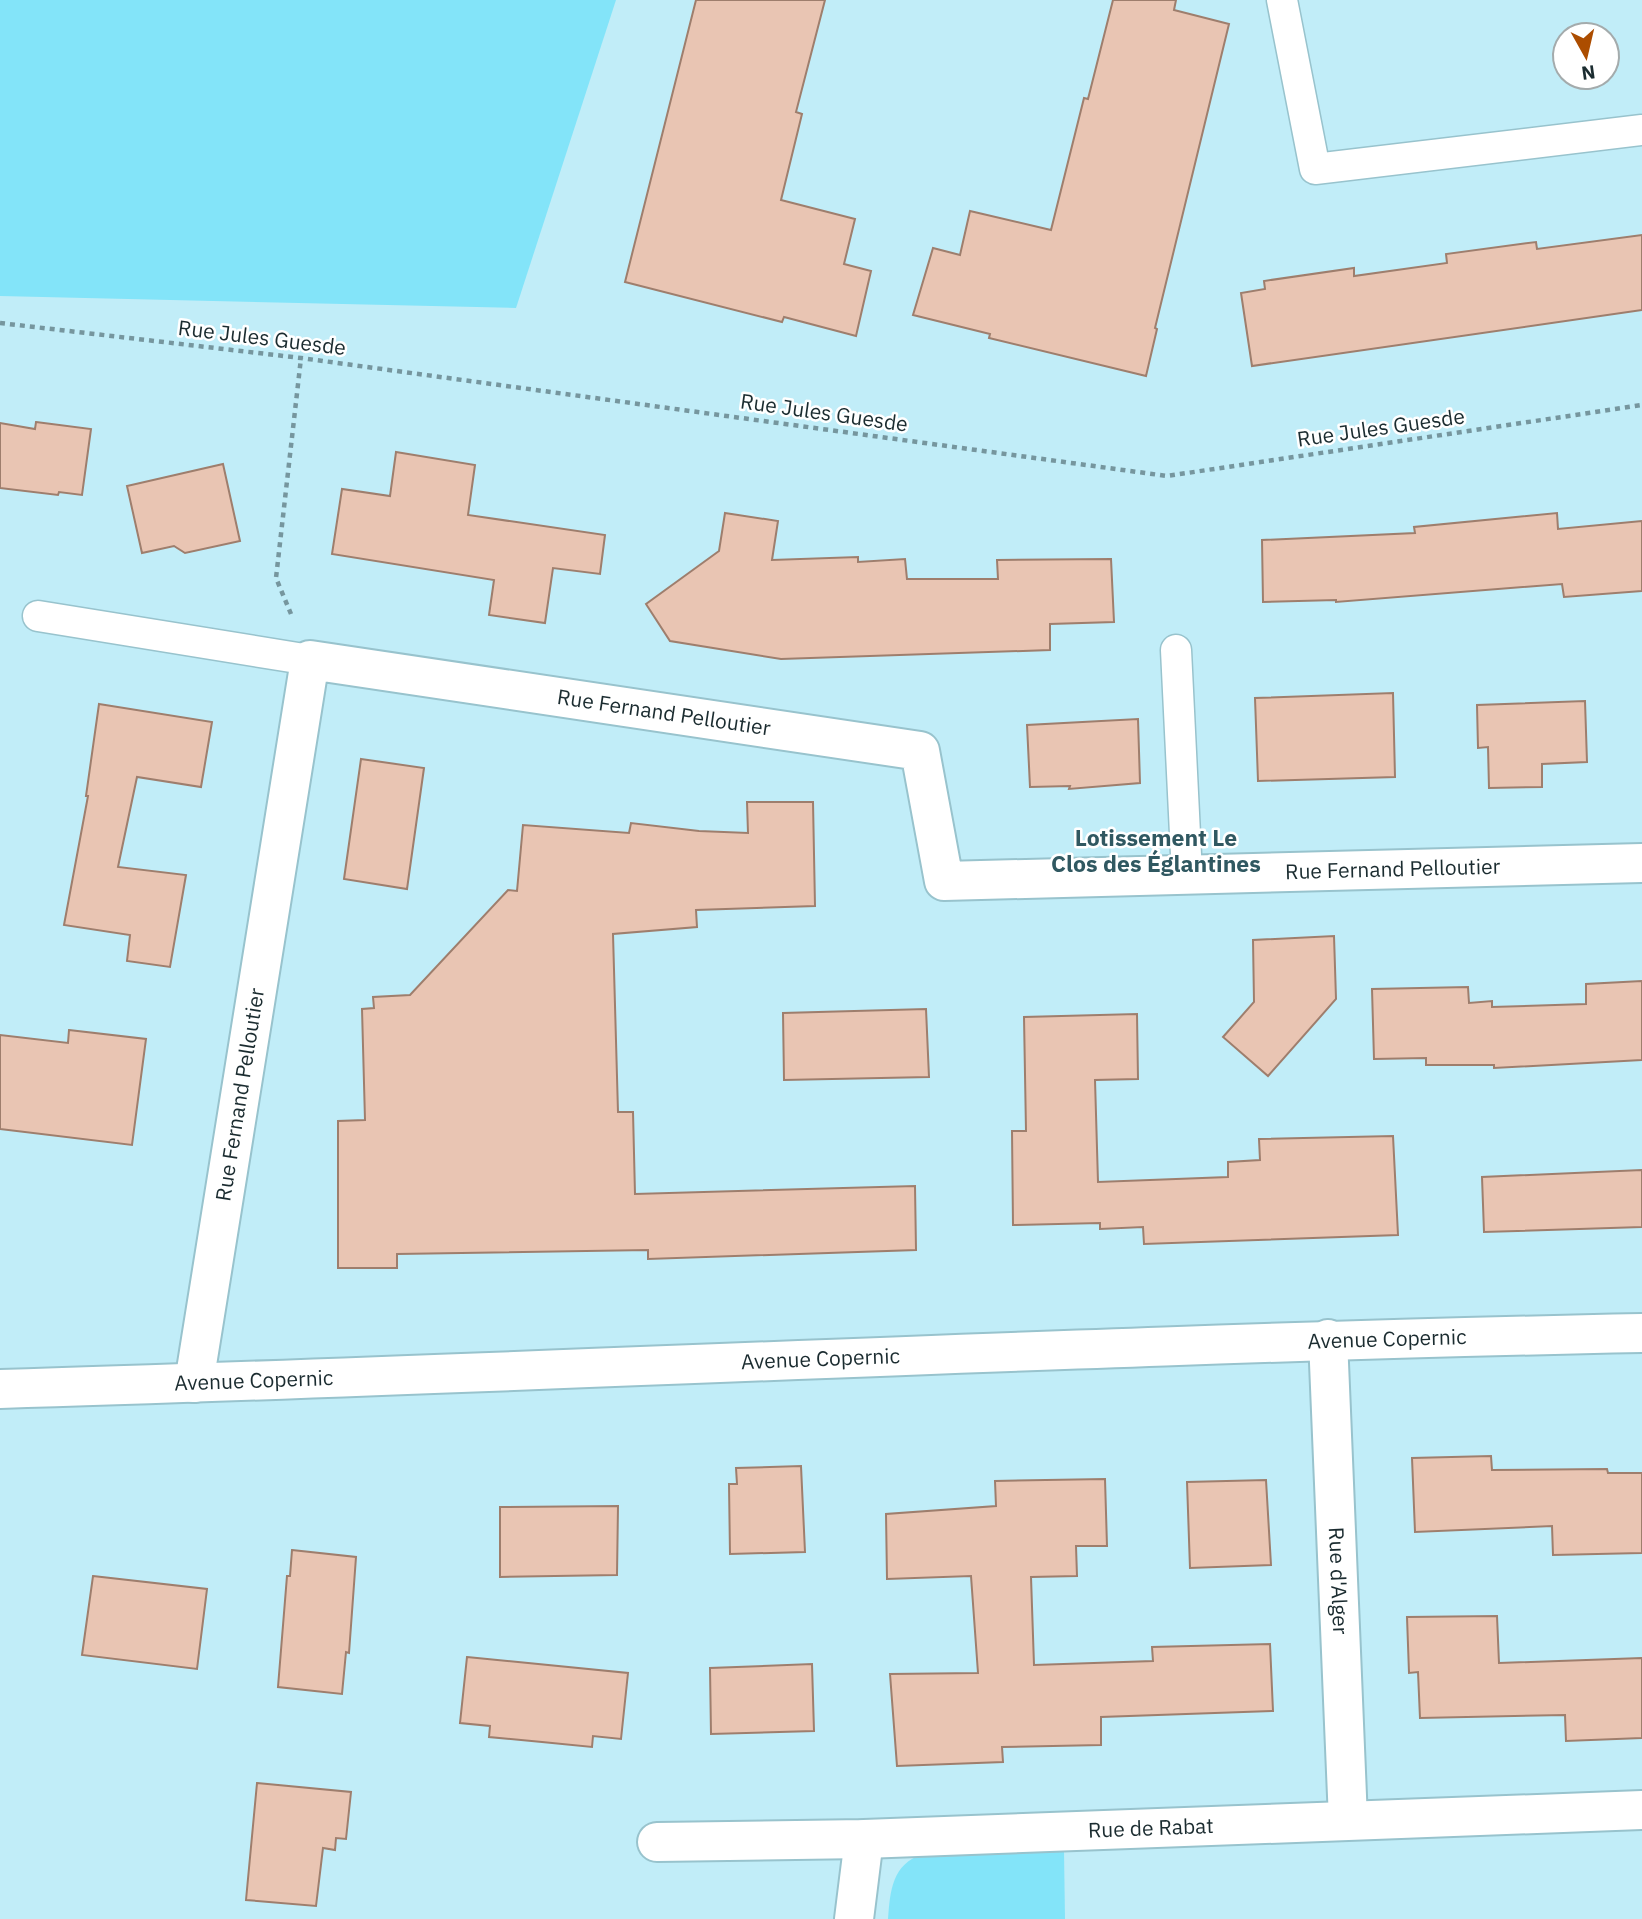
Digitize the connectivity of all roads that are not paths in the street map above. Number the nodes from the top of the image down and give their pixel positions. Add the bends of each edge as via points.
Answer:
1 (1282, 0) edge
2 (1642, 130) edge
3 (38, 617) dead end
4 (1176, 650) dead end
5 (310, 660) junction
6 (1642, 863) edge
7 (1187, 875) junction
8 (1642, 1333) edge
9 (1328, 1339) junction
10 (194, 1384) junction
11 (0, 1389) edge
12 (1642, 1810) edge
13 (1348, 1820) junction
14 (864, 1839) junction
15 (657, 1842) dead end
16 (854, 1919) edge

1 - 2 lane via 1315,169
3 - 5 lane
4 - 7 lane
5 - 7 street, Rue Fernand Pelloutier via 920,751 944,881
5 - 10 street, Rue Fernand Pelloutier
6 - 7 street, Rue Fernand Pelloutier
8 - 9 street, Avenue Copernic
9 - 10 street, Avenue Copernic
9 - 13 street, Rue d'Alger
10 - 11 street, Avenue Copernic
12 - 13 street, Rue de Rabat
13 - 14 street, Rue de Rabat
14 - 15 street, Rue de Rabat
14 - 16 street

